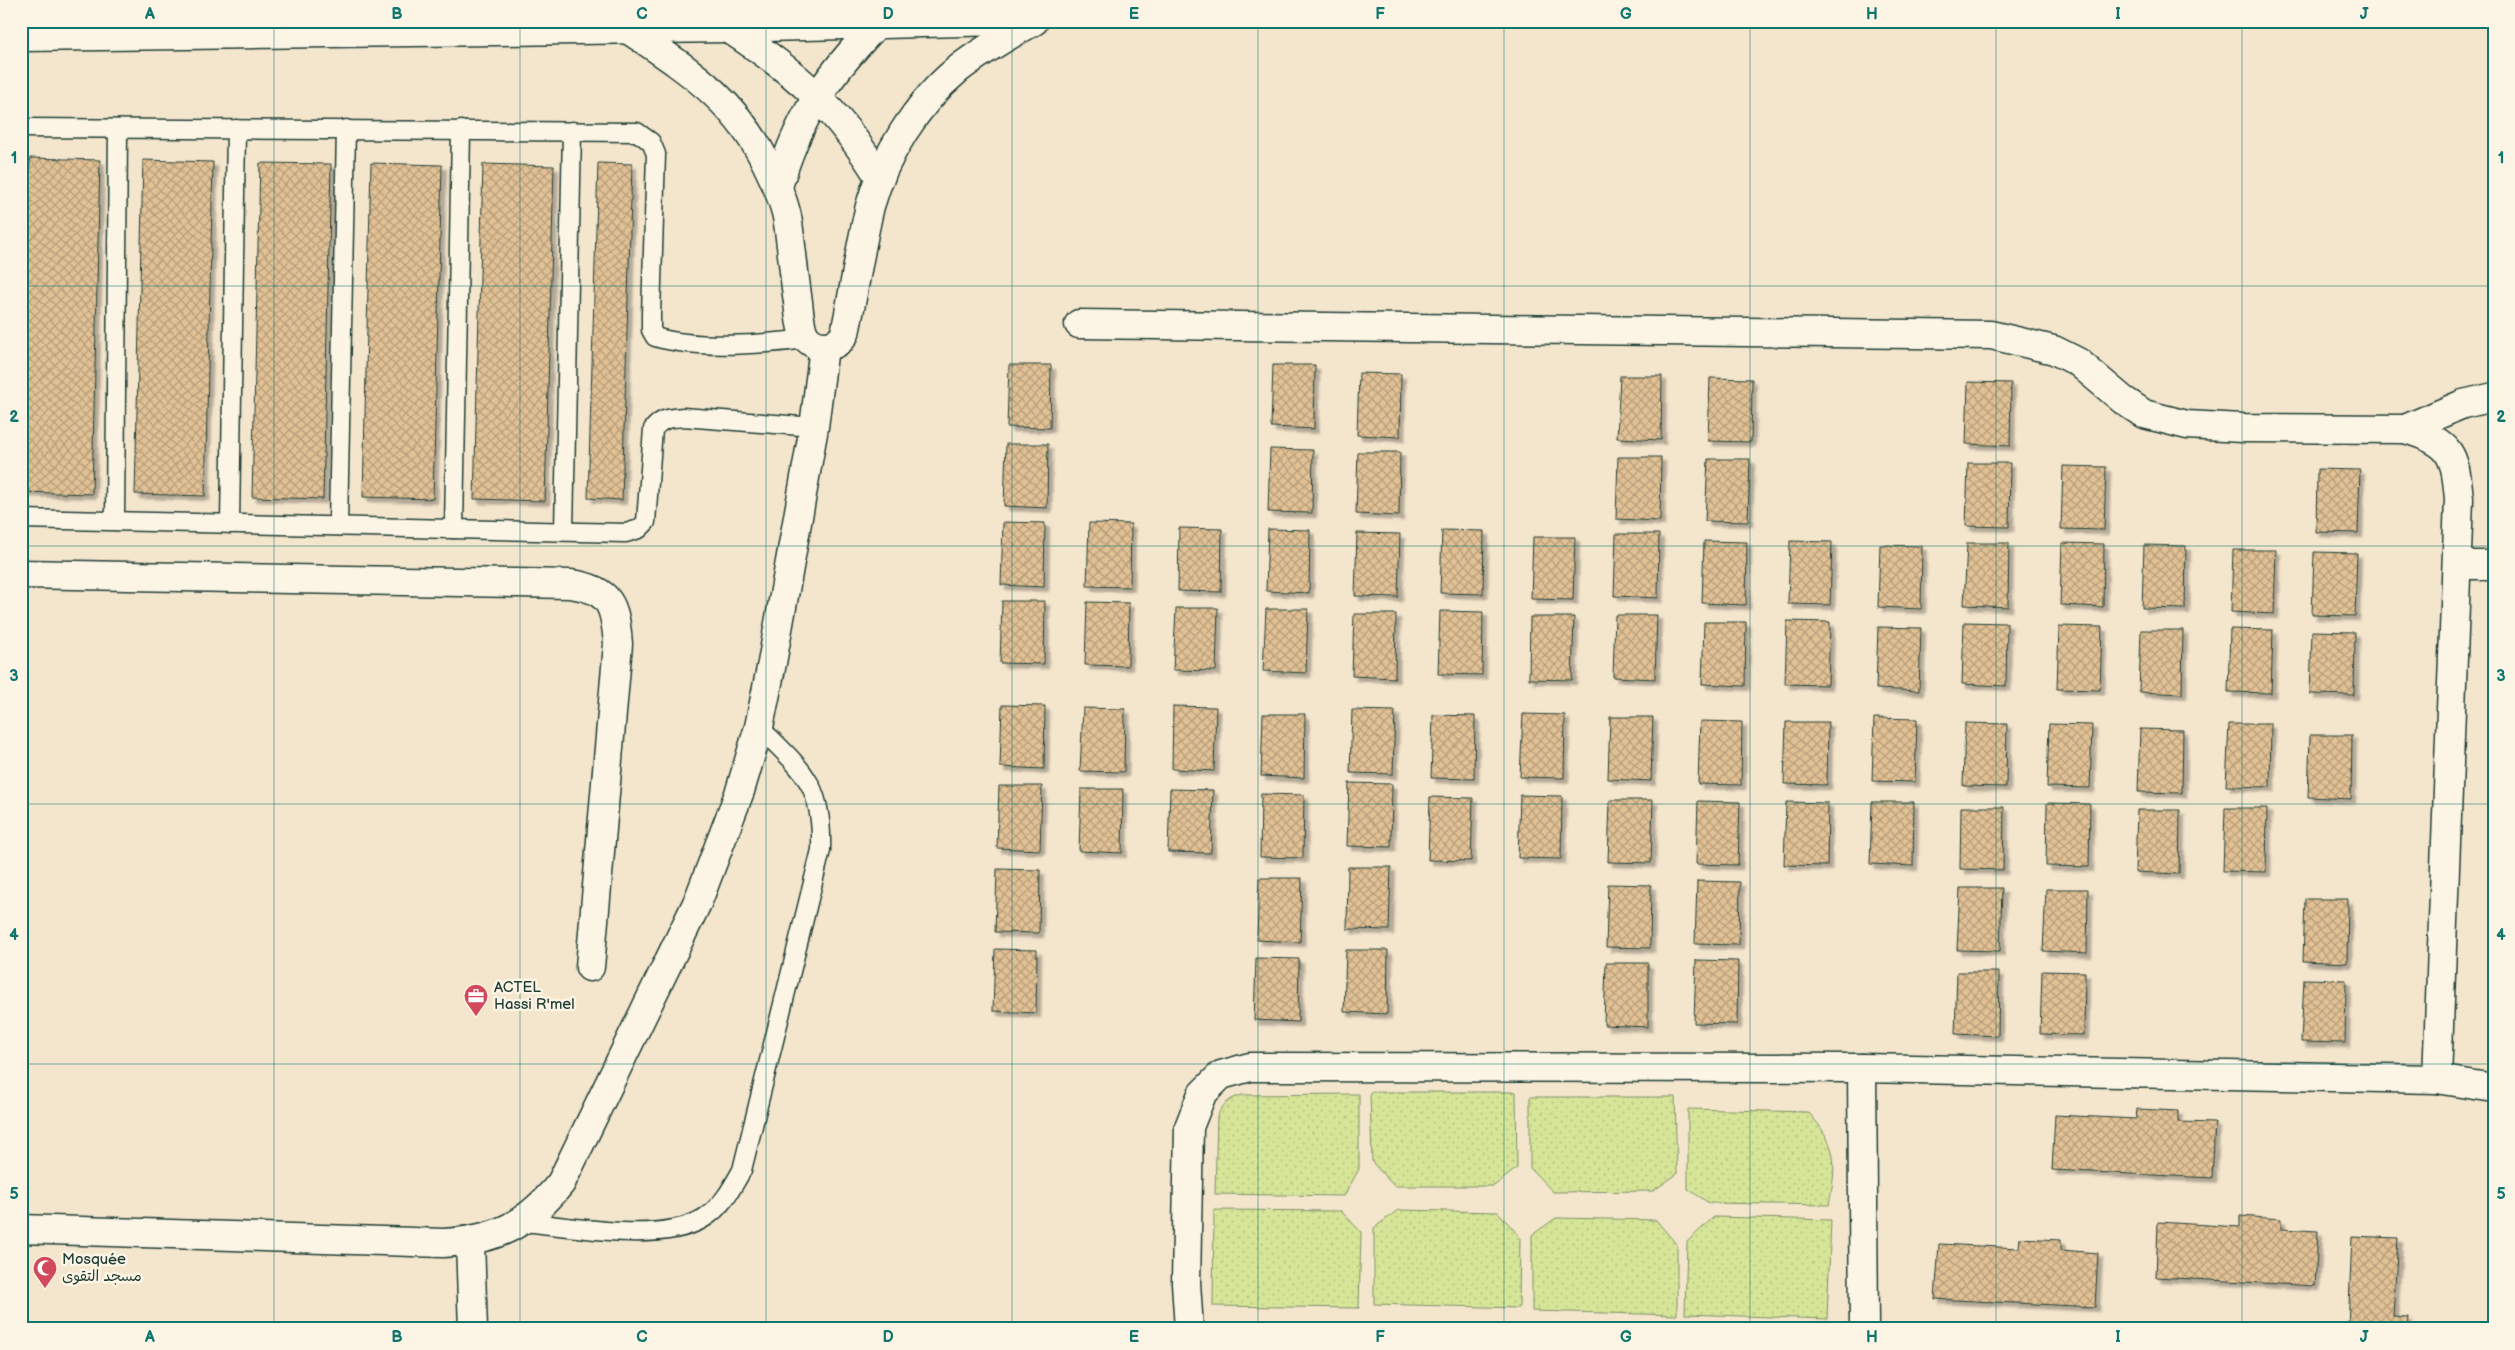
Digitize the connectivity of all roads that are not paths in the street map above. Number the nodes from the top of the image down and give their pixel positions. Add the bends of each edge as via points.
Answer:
1 (1001, 21) edge
2 (1034, 21) edge
3 (819, 24) edge
4 (876, 26) junction
5 (626, 28) junction
6 (728, 28) junction
7 (21, 37) edge
8 (817, 94) junction
9 (21, 128) edge
10 (118, 128) junction
11 (236, 129) junction
12 (346, 130) junction
13 (461, 130) junction
14 (572, 131) junction
15 (880, 178) junction
16 (778, 187) junction
17 (1079, 324) dead end
18 (816, 343) junction
19 (2494, 397) edge
20 (814, 427) junction
21 (2405, 429) junction
22 (21, 519) edge
23 (115, 521) junction
24 (230, 524) junction
25 (338, 526) junction
26 (454, 529) junction
27 (564, 531) junction
28 (2457, 565) junction
29 (2494, 565) edge
30 (21, 574) edge
31 (759, 727) junction
32 (590, 967) dead end
33 (1862, 1068) junction
34 (2437, 1079) junction
35 (2494, 1088) edge
36 (522, 1222) junction
37 (21, 1229) edge
38 (470, 1242) junction
39 (473, 1329) edge
40 (1189, 1329) edge
41 (1864, 1329) edge

1 - 4 street
2 - 15 street via 963,66 932,96 900,138
3 - 4 street
3 - 6 street
4 - 8 street
5 - 6 street
5 - 7 street
5 - 16 street via 715,92 741,120 762,152
6 - 8 street via 775,59
8 - 15 street via 851,134
8 - 16 street via 787,155
9 - 10 lane
10 - 11 lane
10 - 23 lane
11 - 12 lane
11 - 24 lane
12 - 13 lane
12 - 25 lane
13 - 14 lane
13 - 26 lane
14 - 18 lane via 637,132 651,142 656,154 651,330 656,337 735,344
14 - 27 lane
15 - 18 street via 870,206 845,333 840,342
16 - 18 street via 788,221 804,333
17 - 21 street via 1991,335 2054,350 2078,362 2144,414 2187,425
18 - 20 street
19 - 21 street via 2463,404
20 - 27 lane via 667,418 653,429 648,510 646,522 640,529 626,532
20 - 31 street
21 - 28 street via 2426,435 2443,445 2456,466 2459,499
22 - 23 lane
23 - 24 lane
24 - 25 lane
25 - 26 lane
26 - 27 lane
28 - 29 street
28 - 34 street
30 - 32 street via 570,584 589,586 605,596 616,615 618,644
31 - 36 street via 740,791 698,901 561,1183 544,1204
31 - 36 lane via 802,770 815,791 822,825 821,850 742,1170 728,1197 705,1218 678,1230 651,1233
33 - 34 street
33 - 40 street via 1276,1066 1250,1067 1221,1074 1202,1094 1189,1126 1186,1283
33 - 41 street
34 - 35 street
36 - 38 street
37 - 38 street
38 - 39 street

